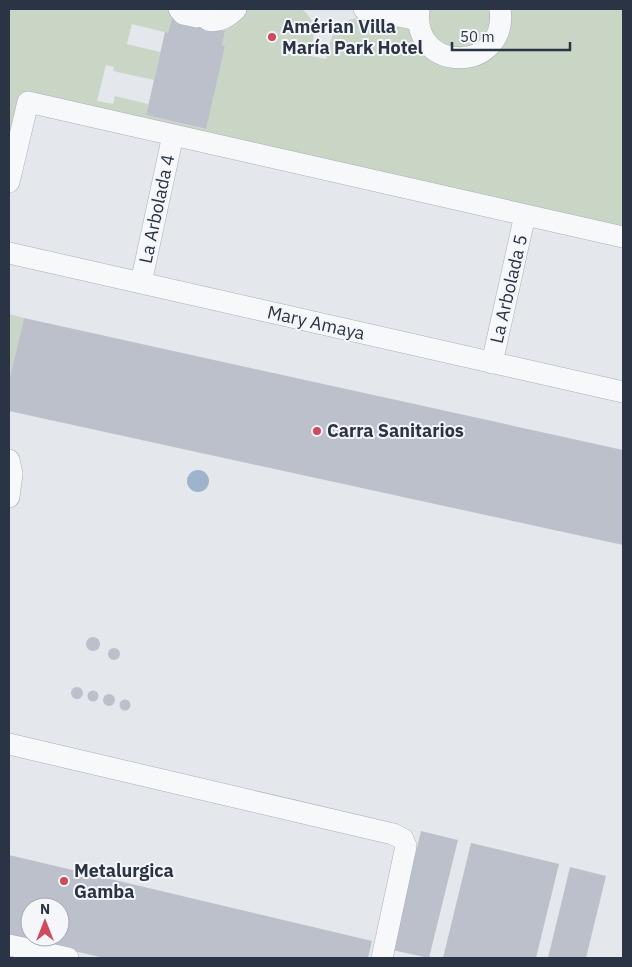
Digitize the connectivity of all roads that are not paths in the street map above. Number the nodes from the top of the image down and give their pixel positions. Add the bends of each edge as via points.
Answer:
1 (236, 9) edge
2 (364, 9) edge
3 (500, 9) edge
4 (195, 15) edge
5 (418, 15) edge
6 (173, 135) junction
7 (9, 182) edge
8 (525, 215) junction
9 (623, 237) edge
10 (9, 253) edge
11 (141, 283) junction
12 (492, 363) junction
13 (623, 392) edge
14 (9, 460) edge
15 (9, 497) edge
16 (9, 744) edge
17 (9, 945) edge
18 (68, 958) edge
19 (382, 958) edge

1 - 4 street via 229,16 214,21
2 - 5 street
3 - 5 street via 500,28 489,47 459,59 438,53 430,46 423,37
6 - 7 street via 28,102
6 - 8 street
6 - 11 street, La Arbolada 4
8 - 9 street
8 - 12 street, La Arbolada 5
10 - 11 street, Mary Amaya
11 - 12 street, Mary Amaya
12 - 13 street, Mary Amaya
14 - 15 street via 12,474
16 - 19 street via 398,836 406,846
17 - 18 street

